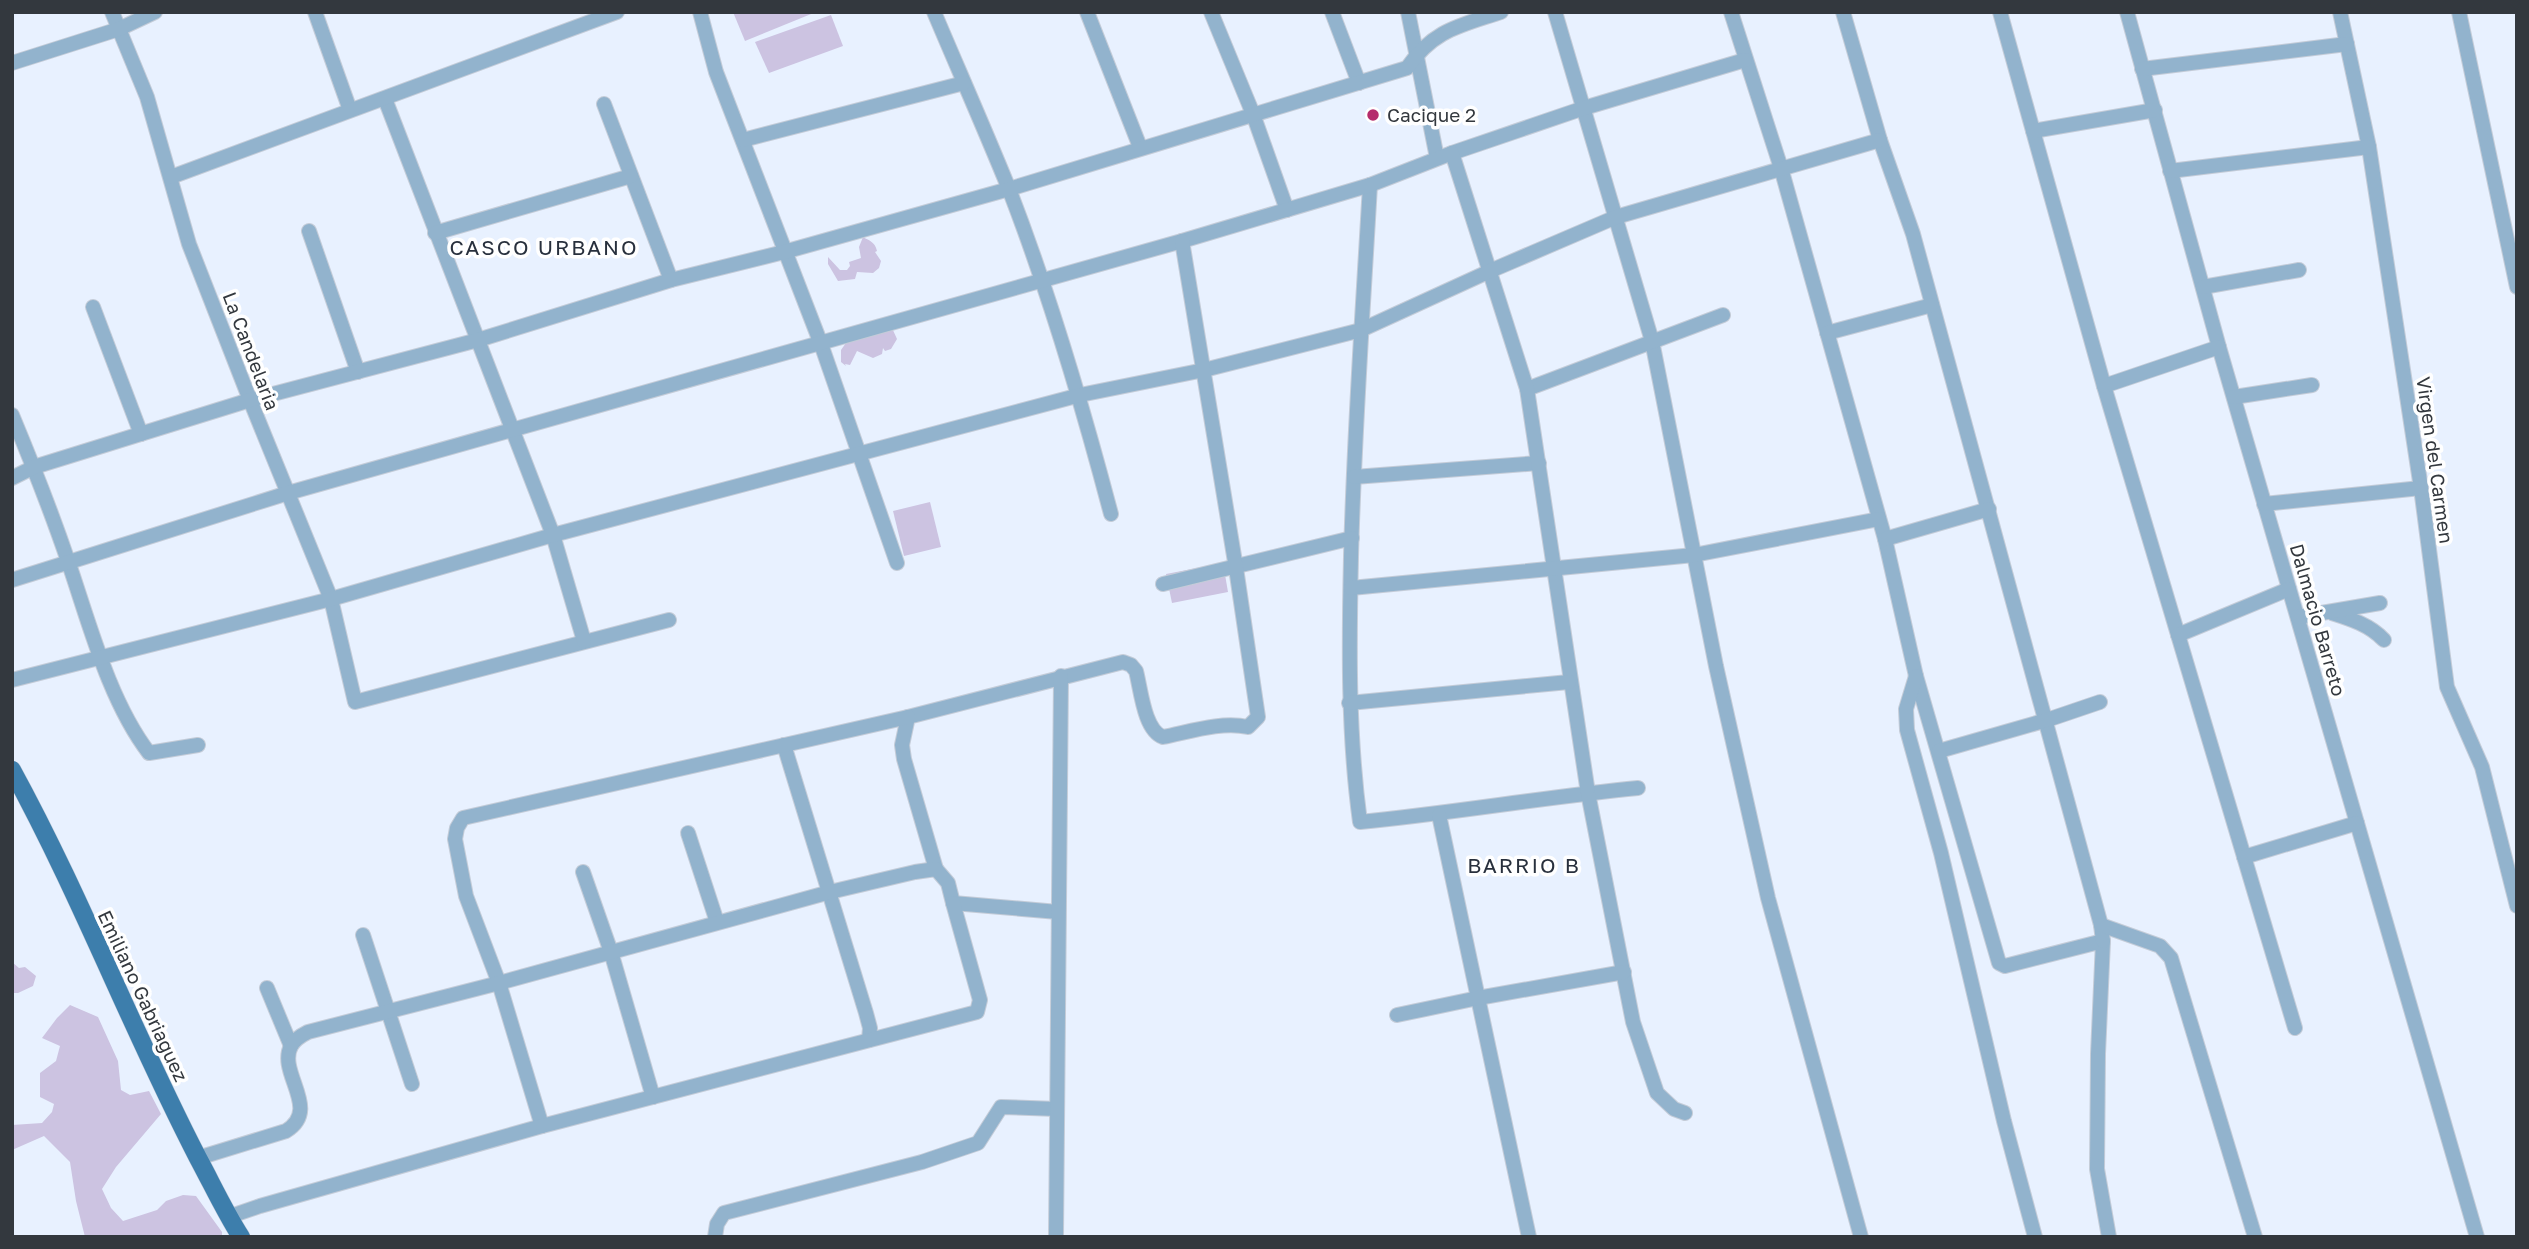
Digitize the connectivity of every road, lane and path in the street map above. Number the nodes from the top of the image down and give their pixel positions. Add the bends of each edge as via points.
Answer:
1 (112, 12) edge
2 (155, 12) edge
3 (314, 12) edge
4 (617, 12) edge
5 (700, 12) edge
6 (934, 12) edge
7 (1087, 12) edge
8 (1211, 12) edge
9 (1332, 12) edge
10 (1408, 12) edge
11 (1501, 12) edge
12 (1555, 12) edge
13 (1731, 12) edge
14 (1843, 12) edge
15 (2000, 12) edge
16 (2127, 12) edge
17 (2340, 12) edge
18 (2459, 12) edge
19 (119, 29) junction
20 (2347, 44) junction
21 (1417, 53) junction
22 (1745, 60) junction
23 (12, 63) edge
24 (2143, 69) junction
25 (964, 83) junction
26 (1359, 83) junction
27 (384, 99) junction
28 (604, 104) dead end
29 (1584, 108) junction
30 (351, 110) junction
31 (2155, 110) junction
32 (1253, 114) junction
33 (2033, 131) junction
34 (743, 140) junction
35 (1880, 140) junction
36 (2369, 147) junction
37 (1140, 148) junction
38 (1452, 153) junction
39 (1437, 158) junction
40 (1781, 168) junction
41 (2170, 171) junction
42 (631, 176) junction
43 (172, 177) junction
44 (1370, 185) junction
45 (1009, 189) junction
46 (1287, 210) junction
47 (1616, 217) junction
48 (309, 231) dead end
49 (435, 233) junction
50 (1182, 241) junction
51 (784, 252) junction
52 (2299, 270) dead end
53 (1490, 271) junction
54 (671, 280) junction
55 (1042, 280) junction
56 (2203, 287) junction
57 (2517, 288) edge
58 (1932, 305) junction
59 (93, 307) dead end
60 (1723, 315) dead end
61 (1361, 330) junction
62 (1827, 332) junction
63 (478, 340) junction
64 (1652, 341) junction
65 (821, 344) junction
66 (2219, 347) junction
67 (1204, 370) junction
68 (358, 372) junction
69 (2312, 385) dead end
70 (2104, 386) junction
71 (1527, 389) junction
72 (1080, 395) junction
73 (2234, 397) junction
74 (250, 400) junction
75 (12, 415) edge
76 (513, 431) junction
77 (141, 434) junction
78 (860, 453) junction
79 (1539, 463) junction
80 (34, 467) junction
81 (1354, 477) junction
82 (12, 478) edge
83 (2421, 488) junction
84 (288, 494) junction
85 (2264, 504) junction
86 (1989, 509) junction
87 (1111, 514) dead end
88 (1879, 519) junction
89 (553, 535) junction
90 (1352, 538) junction
91 (1885, 539) junction
92 (1694, 555) junction
93 (68, 561) junction
94 (897, 563) dead end
95 (1236, 568) junction
96 (1553, 570) junction
97 (12, 580) edge
98 (1163, 584) dead end
99 (1351, 588) junction
100 (2289, 589) junction
101 (331, 599) junction
102 (2380, 603) dead end
103 (2331, 612) junction
104 (2298, 617) junction
105 (669, 620) dead end
106 (2178, 635) junction
107 (2384, 640) dead end
108 (584, 641) junction
109 (99, 657) junction
110 (1061, 676) junction
111 (1916, 676) junction
112 (12, 680) edge
113 (1569, 681) junction
114 (2100, 702) dead end
115 (1349, 703) junction
116 (908, 717) junction
117 (2047, 720) junction
118 (198, 745) dead end
119 (784, 745) junction
120 (1938, 751) junction
121 (12, 770) edge
122 (1638, 788) dead end
123 (1588, 793) junction
124 (1439, 815) junction
125 (2357, 823) junction
126 (688, 833) dead end
127 (2244, 857) junction
128 (936, 869) junction
129 (583, 872) dead end
130 (830, 892) junction
131 (953, 903) junction
132 (2517, 906) edge
133 (1059, 912) junction
134 (717, 922) junction
135 (2101, 925) junction
136 (363, 934) dead end
137 (2103, 942) junction
138 (611, 952) junction
139 (1624, 972) junction
140 (499, 983) junction
141 (267, 988) dead end
142 (1478, 998) junction
143 (387, 1011) junction
144 (1397, 1015) dead end
145 (2295, 1027) dead end
146 (869, 1040) junction
147 (291, 1046) junction
148 (412, 1084) dead end
149 (653, 1097) junction
150 (1057, 1109) junction
151 (1685, 1113) dead end
152 (542, 1126) junction
153 (198, 1158) junction
154 (228, 1217) junction
155 (241, 1237) edge
156 (715, 1237) edge
157 (1056, 1237) edge
158 (1529, 1237) edge
159 (1861, 1237) edge
160 (2035, 1237) edge
161 (2109, 1237) edge
162 (2255, 1237) edge
163 (2477, 1237) edge

1 - 19 street, La Candelaria
2 - 19 street
3 - 30 street
4 - 27 street
5 - 34 street via 716,72
6 - 25 street
7 - 37 street
8 - 32 street
9 - 26 street
10 - 21 street
11 - 21 street via 1444,31
12 - 29 street
13 - 22 street
14 - 35 street
15 - 33 street
16 - 24 street, Dalmacio Barreto
17 - 20 street, Virgen del Carmen
18 - 57 street
19 - 23 street
19 - 43 street, La Candelaria
20 - 24 street
20 - 36 street, Virgen del Carmen
21 - 26 street via 1407,68
21 - 39 street
22 - 29 street
22 - 40 street
24 - 31 street, Dalmacio Barreto
25 - 34 street
25 - 45 street
26 - 32 street
27 - 30 street
27 - 49 street
28 - 42 street
29 - 38 street
29 - 47 street
30 - 43 street
31 - 33 street
31 - 41 street, Dalmacio Barreto
32 - 37 street
32 - 46 street
33 - 70 street
34 - 51 street
35 - 40 street
35 - 58 street
36 - 41 street
36 - 83 street, Virgen del Carmen
37 - 45 street
38 - 39 street
38 - 53 street
39 - 44 street
40 - 47 street
40 - 62 street
41 - 56 street, Dalmacio Barreto
42 - 49 street
42 - 54 street
43 - 74 street, La Candelaria via 189,244
44 - 46 street
44 - 61 street
45 - 51 street
45 - 55 street
46 - 50 street
47 - 53 street
47 - 64 street
48 - 68 street
49 - 63 street
50 - 55 street
50 - 67 street
51 - 54 street
51 - 65 street
52 - 56 street
53 - 61 street
53 - 71 street
54 - 63 street
55 - 65 street
55 - 72 street
56 - 66 street, Dalmacio Barreto
58 - 62 street
58 - 86 street
59 - 77 street
60 - 64 street
61 - 67 street
61 - 81 street
62 - 88 street
63 - 68 street
63 - 76 street
64 - 71 street
64 - 92 street
65 - 76 street
65 - 78 street
66 - 70 street
66 - 73 street, Dalmacio Barreto
67 - 72 street
67 - 95 street
68 - 74 street
69 - 73 street
70 - 106 street
71 - 79 street
72 - 78 street
72 - 87 street
73 - 85 street, Dalmacio Barreto
74 - 77 street
74 - 84 street, La Candelaria
75 - 80 street
76 - 84 street
76 - 89 street
77 - 80 street
78 - 89 street
78 - 94 street
79 - 81 street
79 - 96 street
80 - 82 street
80 - 93 street
81 - 90 street
83 - 85 street
83 - 132 street, Virgen del Carmen via 2447,687 2482,767
84 - 93 street
84 - 101 street, La Candelaria
85 - 100 street, Dalmacio Barreto
86 - 91 street
86 - 117 street
88 - 91 street
88 - 92 street
89 - 101 street
89 - 108 street
90 - 95 street
90 - 99 street
91 - 111 street
92 - 96 street
92 - 159 street via 1769,898
93 - 97 street
93 - 109 street
95 - 98 street
95 - 110 street via 1259,713 1248,727 1223,726 1163,737 1149,727 1131,665 1123,662
96 - 99 street
96 - 113 street
99 - 115 street
100 - 104 street, Dalmacio Barreto
100 - 106 street
101 - 108 street, La Candelaria via 355,702
101 - 109 street
102 - 103 street
103 - 104 street
103 - 107 street
104 - 125 street, Dalmacio Barreto
105 - 108 street
106 - 127 street
109 - 112 street
109 - 118 street via 137,738 149,753
110 - 116 street
110 - 133 street
111 - 120 street
111 - 160 street via 1906,709 1906,730 1941,853
113 - 115 street
113 - 123 street
114 - 117 street
115 - 124 street via 1360,822
116 - 119 street
116 - 128 street via 904,759
117 - 120 street
117 - 135 street
119 - 130 street
119 - 140 street via 463,818 455,839 466,897
120 - 137 street via 1999,963 2005,966
121 - 153 main road, Emiliano Gabriaguez
122 - 123 street
123 - 124 street
123 - 139 street
124 - 142 street
125 - 127 street
125 - 163 street, Dalmacio Barreto
126 - 134 street
127 - 145 street
128 - 130 street
128 - 131 street via 948,883
129 - 138 street
130 - 134 street
130 - 146 street via 870,1028
131 - 133 street
131 - 146 street via 979,1000 977,1012
133 - 150 street
134 - 138 street
135 - 137 street
135 - 162 street via 2160,946 2171,958
136 - 143 street
137 - 161 street via 2097,1169
138 - 140 street
138 - 149 street
139 - 142 street
139 - 151 street via 1633,1023 1652,1082 1664,1102
140 - 143 street
140 - 152 street
141 - 147 street
142 - 144 street
142 - 158 street
143 - 147 street via 308,1031
143 - 148 street
146 - 149 street
147 - 153 street via 301,1113 296,1125
149 - 152 street
150 - 156 street via 1001,1107 978,1143 724,1213
150 - 157 street
152 - 154 street
153 - 154 main road, Emiliano Gabriaguez
154 - 155 main road, Emiliano Gabriaguez

